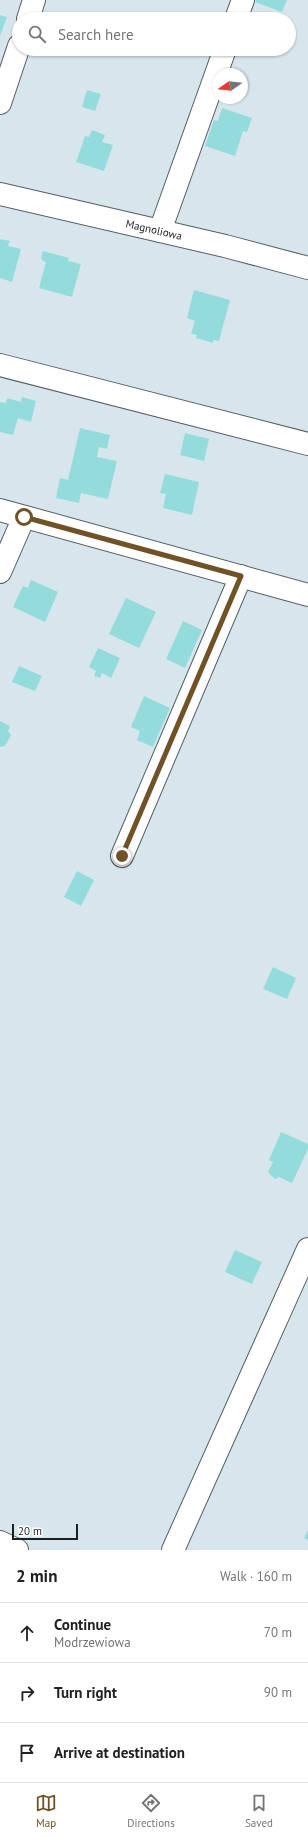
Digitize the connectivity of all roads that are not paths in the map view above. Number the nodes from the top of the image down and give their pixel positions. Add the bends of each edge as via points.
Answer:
1 (34, 0) edge
2 (243, 0) edge
3 (30, 12) edge
4 (239, 12) edge
5 (16, 56) edge
6 (222, 56) edge
7 (0, 103) edge
8 (0, 194) edge
9 (160, 231) junction
10 (308, 268) edge
11 (0, 364) edge
12 (308, 444) edge
13 (0, 510) edge
14 (24, 517) junction
15 (0, 572) edge
16 (241, 576) junction
17 (308, 595) edge
18 (122, 856) dead end
19 (308, 1249) edge
20 (0, 1542) edge
21 (17, 1550) edge
22 (173, 1550) edge

1 - 3 street
2 - 4 street
5 - 7 street
6 - 9 street
8 - 9 street, Magnoliowa
9 - 10 street, Magnoliowa
11 - 12 street
13 - 14 street
14 - 15 street
14 - 16 street
16 - 17 street
16 - 18 street
19 - 22 street
20 - 21 street

